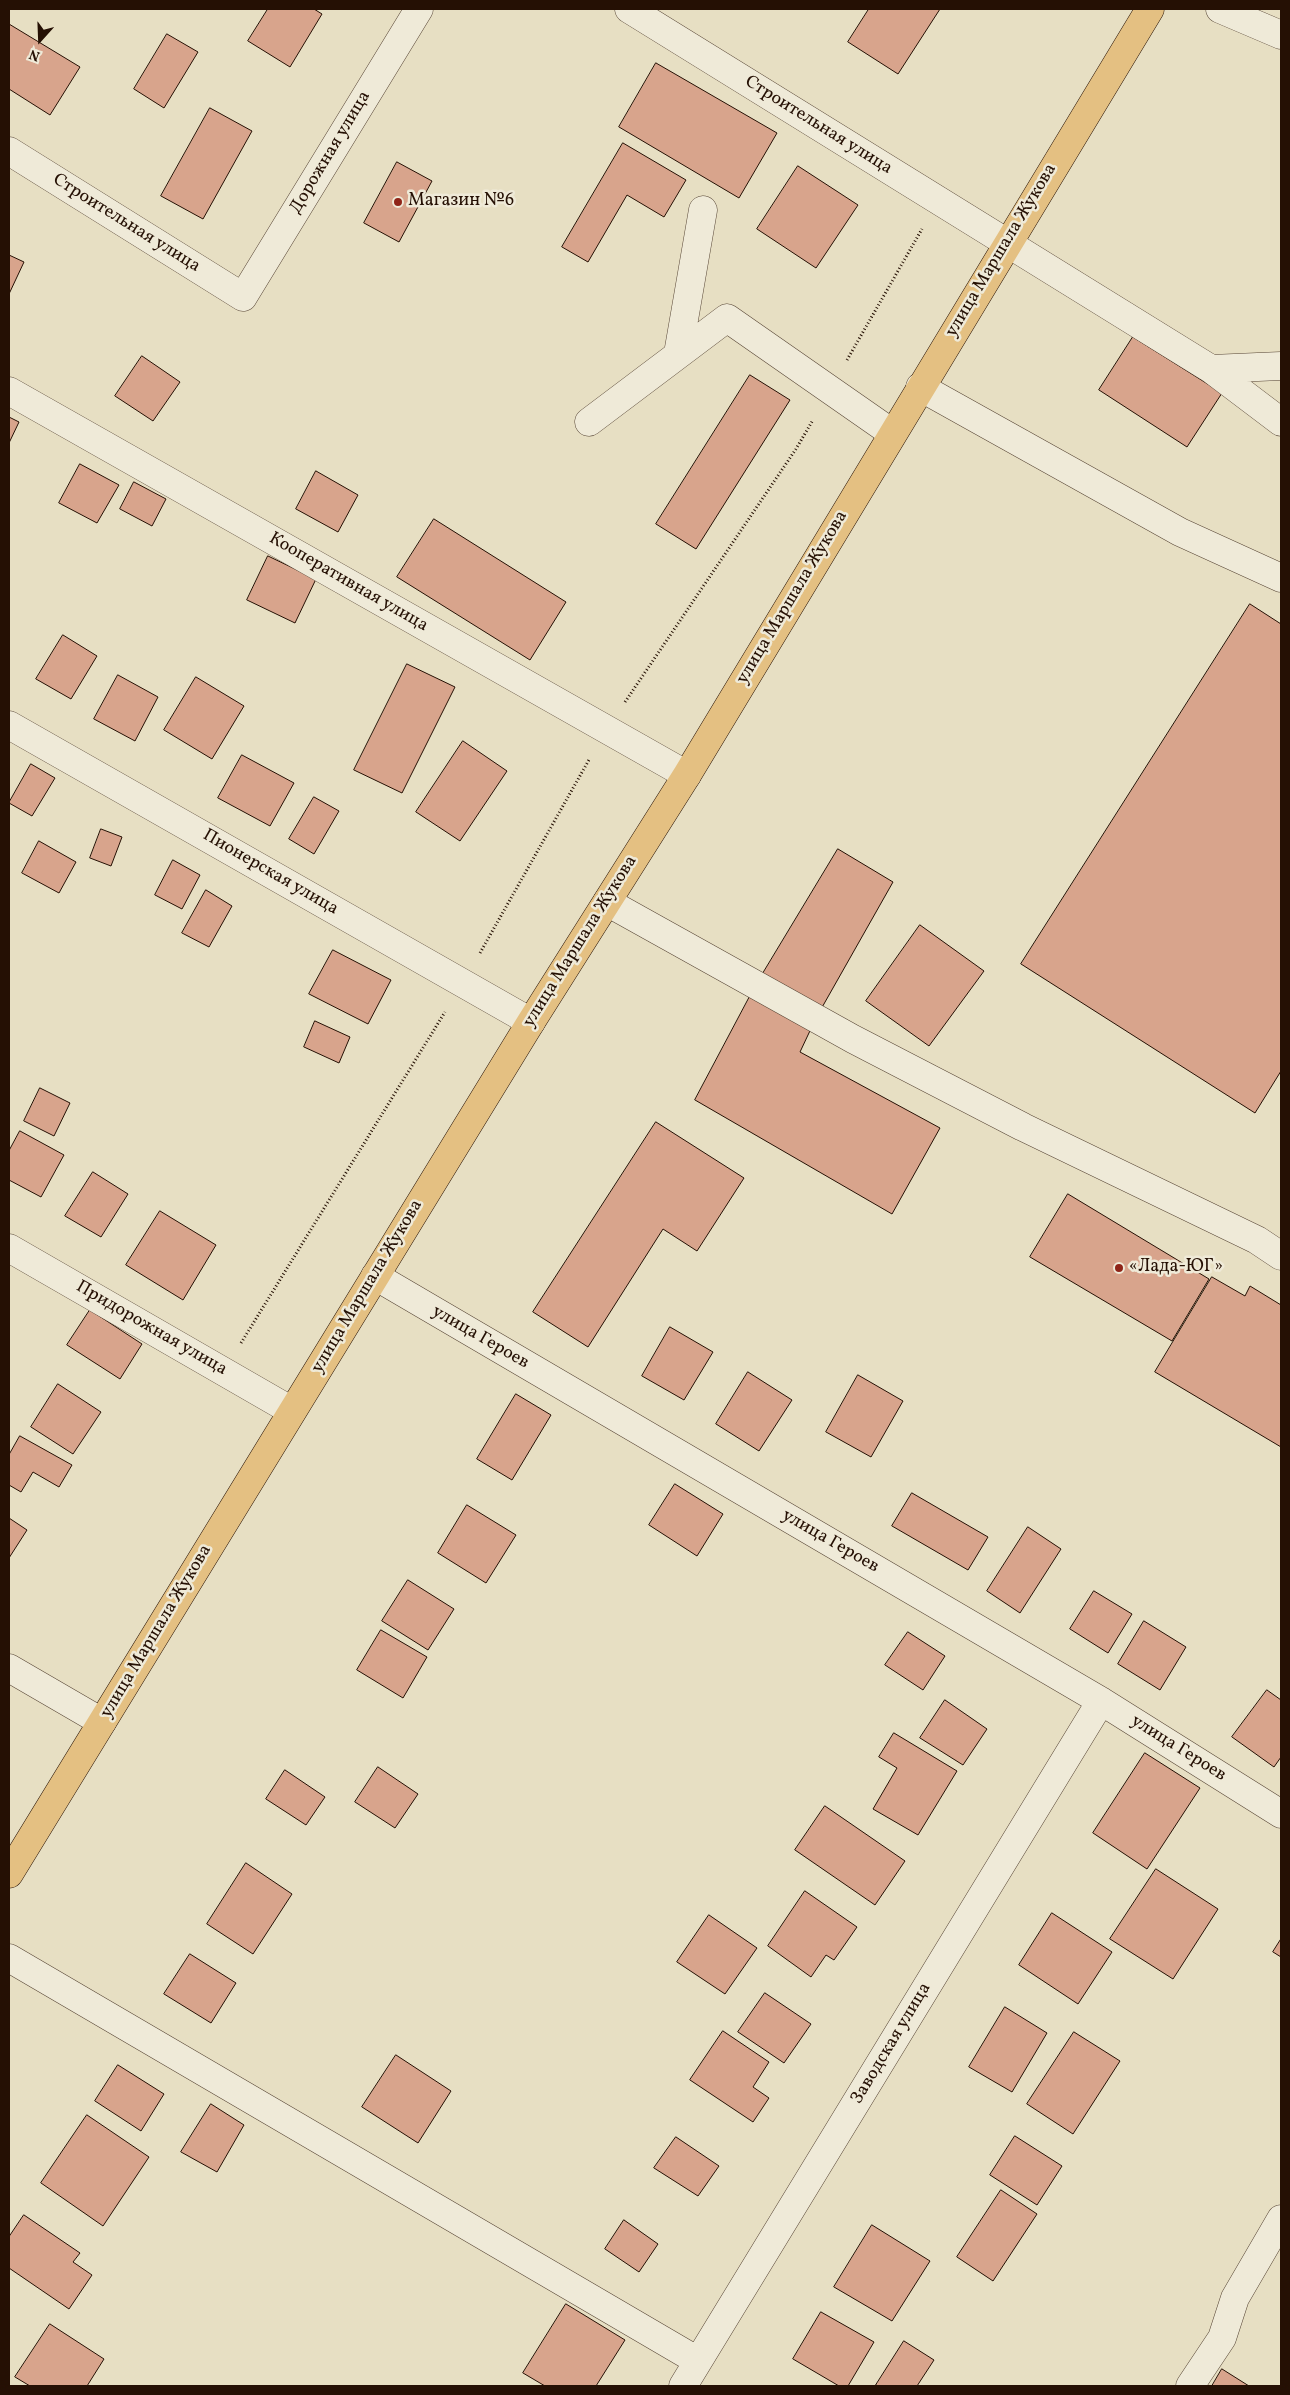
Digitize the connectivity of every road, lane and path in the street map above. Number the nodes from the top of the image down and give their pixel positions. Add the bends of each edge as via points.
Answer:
1 (419, 9) edge
2 (630, 9) edge
3 (1150, 9) edge
4 (1220, 9) edge
5 (1281, 35) edge
6 (9, 151) edge
7 (938, 200) junction
8 (703, 210) dead end
9 (1007, 243) junction
10 (243, 296) joint
11 (678, 354) junction
12 (1281, 366) edge
13 (1211, 369) junction
14 (920, 387) junction
15 (830, 390) junction
16 (9, 391) edge
17 (589, 422) dead end
18 (1281, 422) edge
19 (892, 433) junction
20 (1281, 578) edge
21 (9, 725) edge
22 (606, 729) junction
23 (687, 775) junction
24 (606, 902) junction
25 (463, 983) junction
26 (531, 1022) junction
27 (9, 1248) edge
28 (1281, 1256) edge
29 (375, 1276) junction
30 (223, 1371) junction
31 (292, 1411) junction
32 (9, 1668) edge
33 (1101, 1702) junction
34 (102, 1722) junction
35 (1281, 1814) edge
36 (9, 1874) edge
37 (9, 1958) edge
38 (1281, 2218) edge
39 (698, 2361) junction
40 (683, 2386) edge
41 (1190, 2386) edge

1 - 10 street, Дорожная улица
2 - 7 street, Строительная улица
3 - 9 main road, улица Маршала Жукова
4 - 5 street
6 - 10 street, Строительная улица
7 - 9 street, Строительная улица
7 - 15 path
8 - 11 street
9 - 13 street, Строительная улица
9 - 14 main road, улица Маршала Жукова
11 - 15 street via 726,318
11 - 17 street
12 - 13 street
13 - 18 street, Строительная улица
14 - 19 main road, улица Маршала Жукова
14 - 20 street via 1180,532
15 - 19 street
15 - 22 path via 796,449
16 - 22 street, Кооперативная улица
19 - 23 main road, улица Маршала Жукова
21 - 25 street, Пионерская улица
22 - 23 street, Кооперативная улица
22 - 25 path
23 - 24 main road, улица Маршала Жукова
24 - 26 main road, улица Маршала Жукова
24 - 28 street via 853,1039 1023,1127 1257,1240
25 - 26 street, Пионерская улица
25 - 30 path
26 - 29 main road, улица Маршала Жукова
27 - 30 street, Придорожная улица
29 - 31 main road, улица Маршала Жукова
29 - 33 street, улица Героев
30 - 31 street, Придорожная улица
31 - 34 main road, улица Маршала Жукова
32 - 34 street
33 - 35 street, улица Героев
33 - 39 street, Заводская улица
34 - 36 main road, улица Маршала Жукова
37 - 39 street
38 - 41 street via 1235,2298 1222,2338
39 - 40 street, Заводская улица

